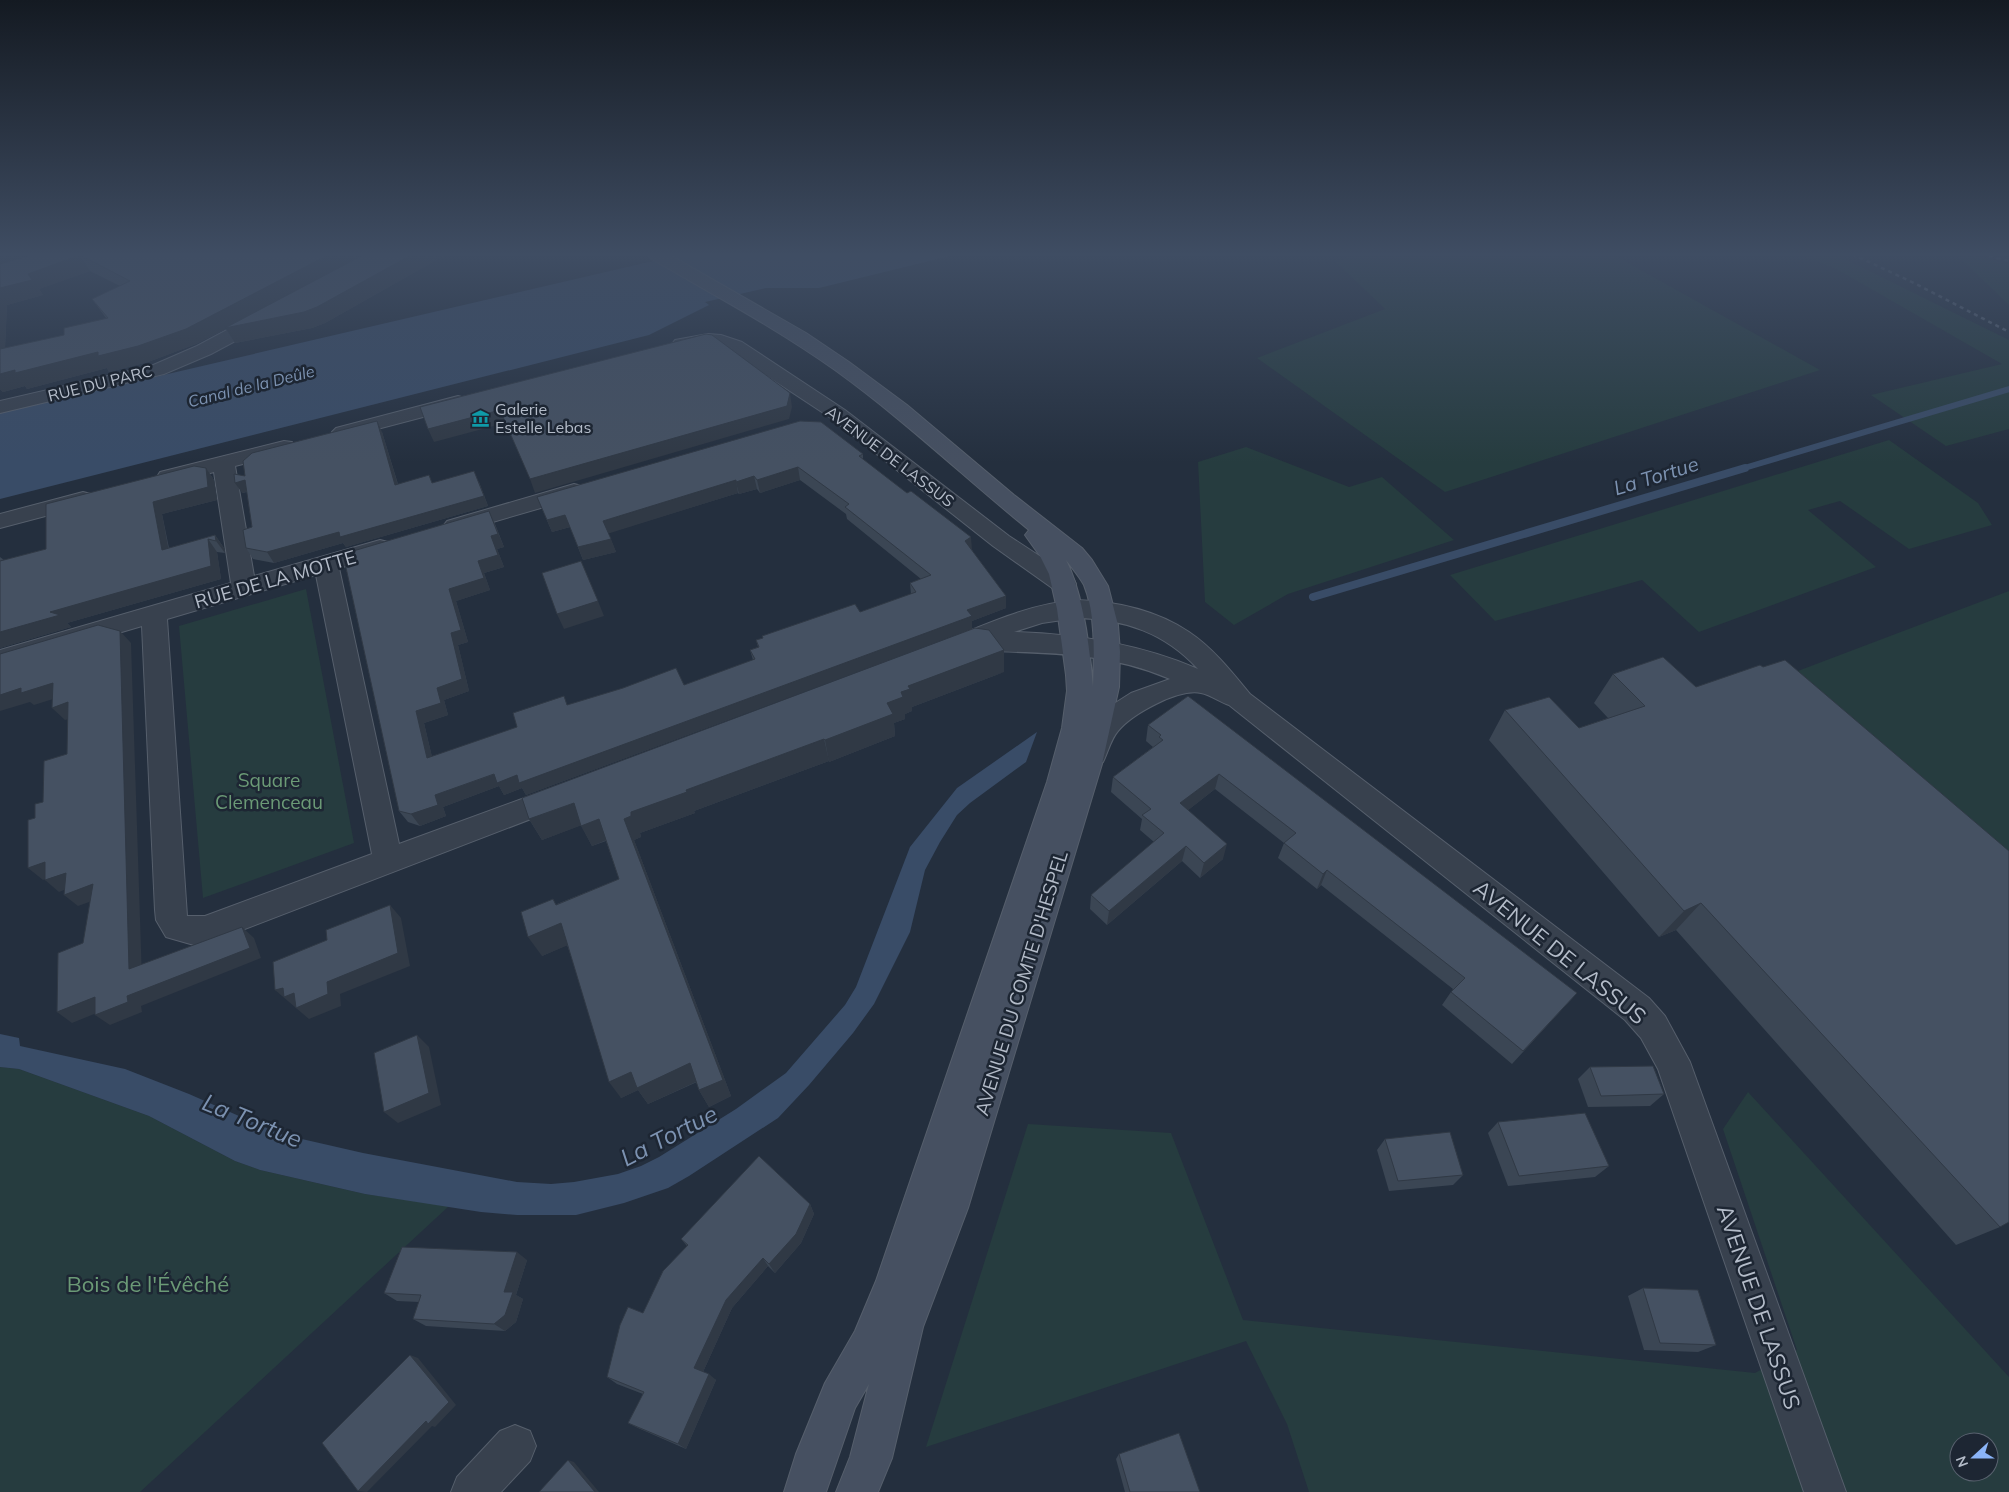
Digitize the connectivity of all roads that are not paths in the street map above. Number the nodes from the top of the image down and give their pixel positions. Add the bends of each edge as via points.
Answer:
1 (253, 324) edge
2 (776, 324) edge
3 (663, 349) edge
4 (481, 396) edge
5 (0, 406) edge
6 (838, 414) junction
7 (815, 421) edge
8 (327, 436) edge
9 (299, 443) edge
10 (224, 463) junction
11 (154, 481) edge
12 (594, 485) edge
13 (106, 493) edge
14 (1006, 500) junction
15 (0, 521) edge
16 (431, 533) edge
17 (402, 542) edge
18 (326, 564) junction
19 (1064, 584) junction
20 (244, 588) junction
21 (1102, 610) junction
22 (154, 614) junction
23 (1083, 636) junction
24 (0, 659) edge
25 (1203, 683) junction
26 (1241, 701) junction
27 (1088, 764) junction
28 (580, 788) edge
29 (388, 862) junction
30 (515, 1446) dead end
31 (472, 1492) edge
32 (806, 1492) edge
33 (857, 1492) edge
34 (1825, 1492) edge

1 - 5 street, RUE DU PARC via 170,365 132,377
2 - 14 street, AVENUE DU COMTE D'HESPEL via 872,388
3 - 6 street, AVENUE DE LASSUS via 710,339 720,340 735,346
4 - 8 street
6 - 7 street
6 - 19 street, AVENUE DE LASSUS via 1001,541
9 - 10 street
10 - 11 street
10 - 20 street
12 - 16 street
13 - 15 street
14 - 19 street, AVENUE DU COMTE D'HESPEL via 1051,554
14 - 21 street, AVENUE DU COMTE D'HESPEL via 1062,544 1084,566 1096,586
17 - 18 street, RUE DE LA MOTTE
18 - 20 street, RUE DE LA MOTTE
18 - 29 street
19 - 23 street, AVENUE DU COMTE D'HESPEL
20 - 22 street, RUE DE LA MOTTE
21 - 23 street, AVENUE DU COMTE D'HESPEL
21 - 23 street, AVENUE DE LASSUS
21 - 26 street, AVENUE DE LASSUS via 1147,622 1181,639
22 - 24 street, RUE DE LA MOTTE
22 - 29 street via 170,910 177,927 194,932 205,930
23 - 23 street via 981,642 940,651 1041,614
23 - 25 street, AVENUE DE LASSUS
23 - 27 street, AVENUE DU COMTE D'HESPEL via 1106,687
23 - 32 street, AVENUE DU COMTE D'HESPEL via 1076,728 1061,782 895,1282 869,1345 839,1397
25 - 26 street, AVENUE DE LASSUS
25 - 27 street via 1179,686 1132,704 1109,724
26 - 34 street, AVENUE DE LASSUS via 1630,1004 1653,1026 1684,1089
27 - 33 street, AVENUE DU COMTE D'HESPEL via 955,1193 903,1327 873,1451
28 - 29 street
30 - 31 street

